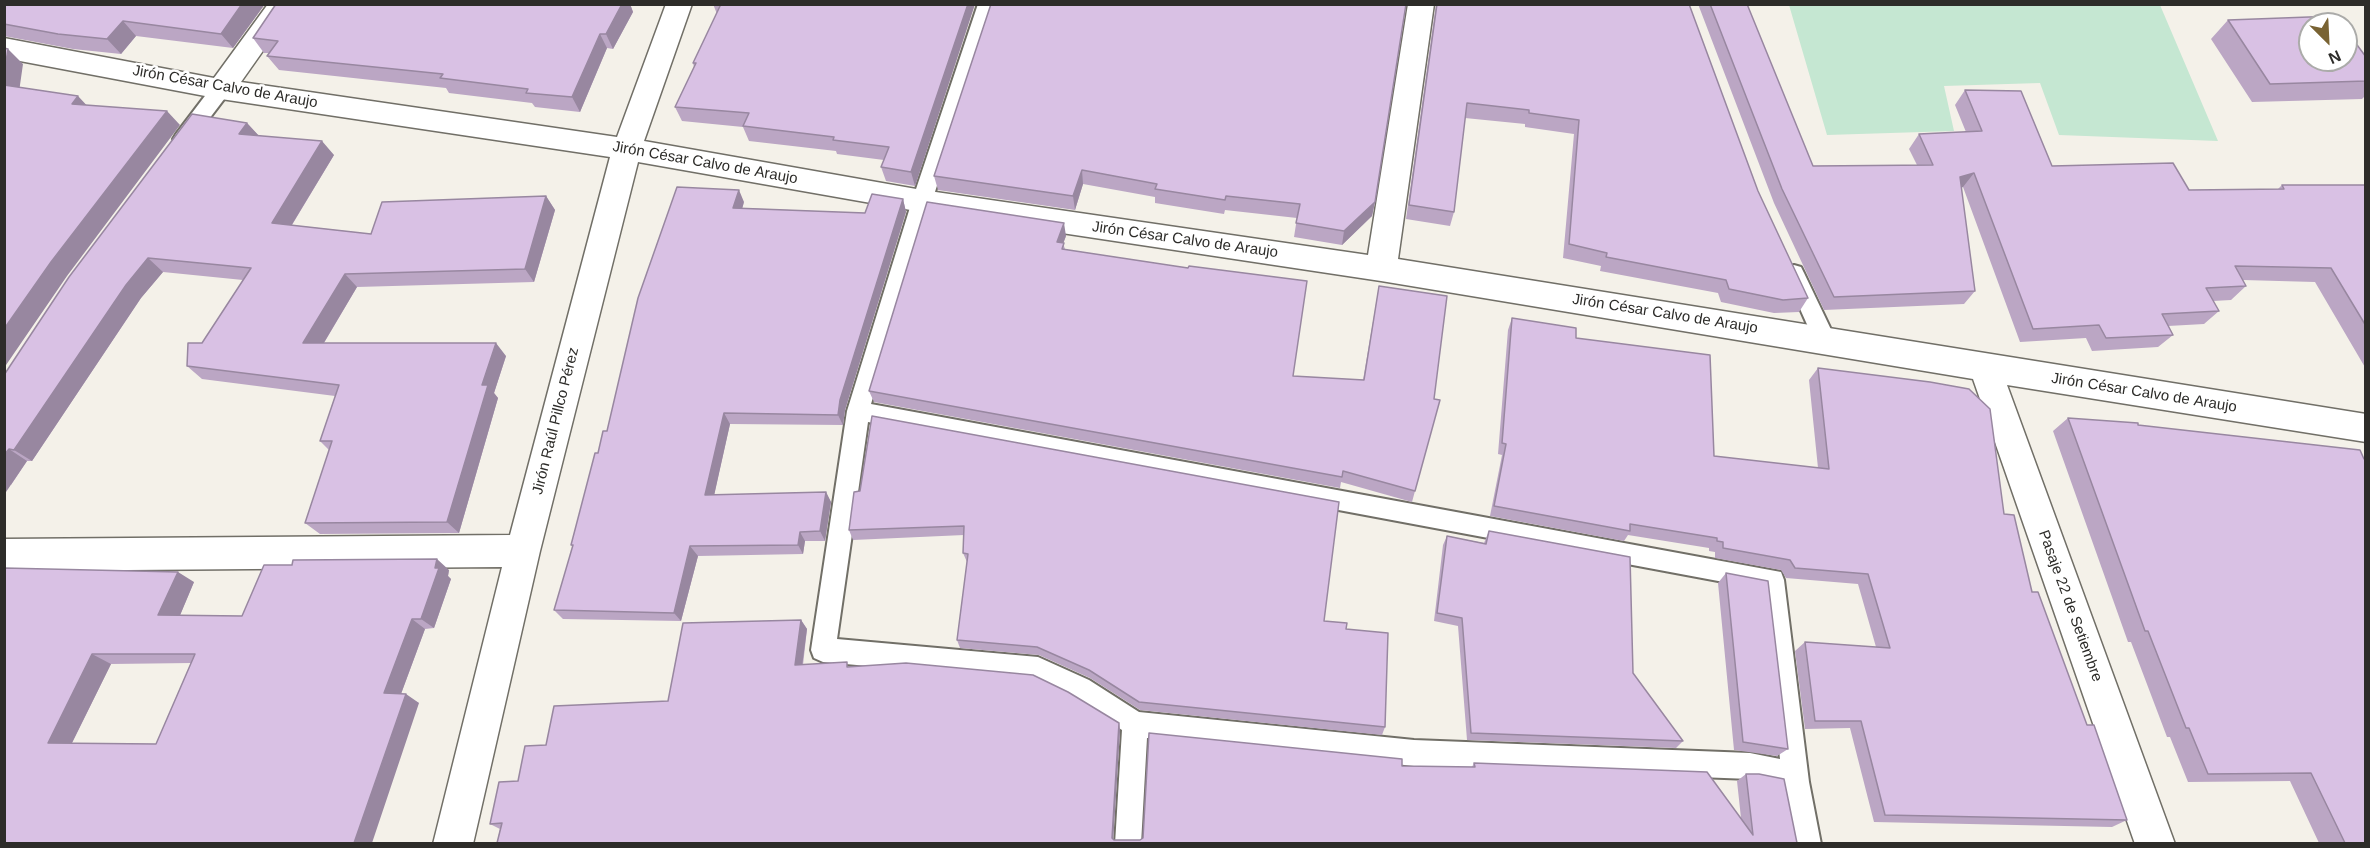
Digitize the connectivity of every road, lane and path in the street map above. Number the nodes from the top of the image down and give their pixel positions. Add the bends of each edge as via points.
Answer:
1 (283, 4) edge
2 (679, 4) edge
3 (987, 4) edge
4 (1421, 4) edge
5 (4, 48) edge
6 (221, 89) junction
7 (627, 149) junction
8 (172, 153) edge
9 (921, 201) junction
10 (1786, 256) edge
11 (1381, 268) junction
12 (1825, 340) junction
13 (1985, 368) junction
14 (858, 411) junction
15 (2366, 428) edge
16 (523, 551) junction
17 (4, 555) edge
18 (1135, 724) junction
19 (1796, 782) junction
20 (453, 843) edge
21 (1128, 843) edge
22 (1808, 843) edge
23 (2155, 843) edge

1 - 6 street
2 - 7 street, Jirón Raúl Pillco Pérez
3 - 9 lane
4 - 11 street
5 - 6 street, Jirón César Calvo de Araujo
6 - 7 street, Jirón César Calvo de Araujo
6 - 8 lane
7 - 9 street, Jirón César Calvo de Araujo
7 - 16 street, Jirón Raúl Pillco Pérez
9 - 11 street, Jirón César Calvo de Araujo
9 - 14 lane
10 - 12 lane
11 - 12 street, Jirón César Calvo de Araujo
12 - 13 street, Jirón César Calvo de Araujo
13 - 15 street, Jirón César Calvo de Araujo
13 - 23 street, Pasaje 22 de Setiembre
14 - 18 lane via 823,650 1038,669 1080,688
14 - 19 lane via 1772,580
16 - 17 street
16 - 20 street, Jirón Raúl Pillco Pérez
18 - 19 lane via 1414,753 1750,766 1776,770
18 - 21 lane
19 - 22 lane

